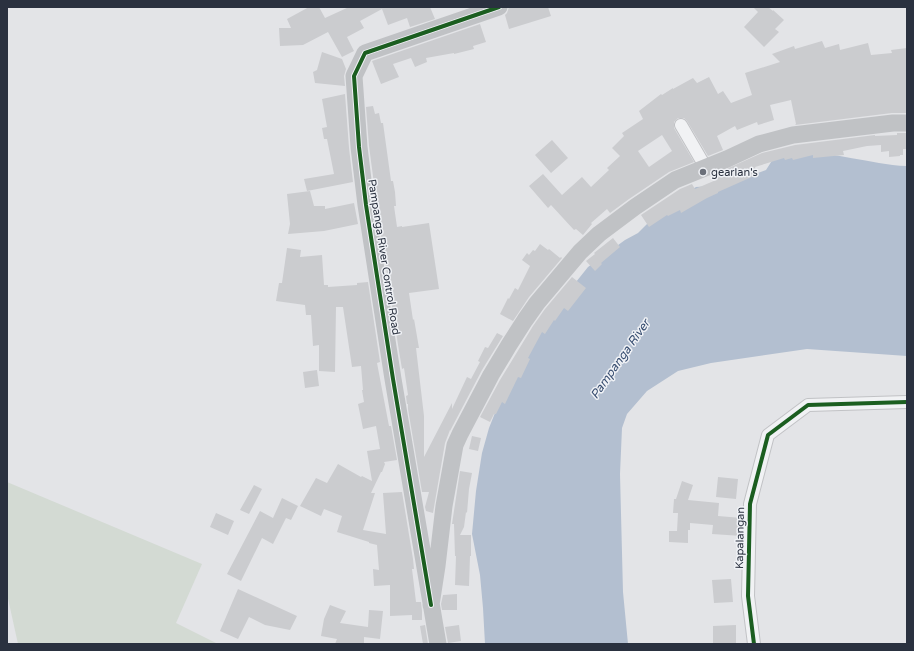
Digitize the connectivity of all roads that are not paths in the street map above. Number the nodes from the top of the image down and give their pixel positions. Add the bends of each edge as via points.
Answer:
1 (499, 7) edge
2 (907, 123) edge
3 (681, 125) dead end
4 (706, 168) junction
5 (907, 402) edge
6 (431, 605) junction
7 (438, 644) edge
8 (754, 644) edge

1 - 6 main road, Pampanga River Control Road via 365,53 354,76 366,205
2 - 4 main road via 793,135 759,144
3 - 4 street
4 - 6 main road via 675,180 598,234 537,303 509,345 455,445
5 - 8 street, Kapalangan via 808,405 768,435 750,504 748,596
6 - 7 main road, Pampanga River Control Road

